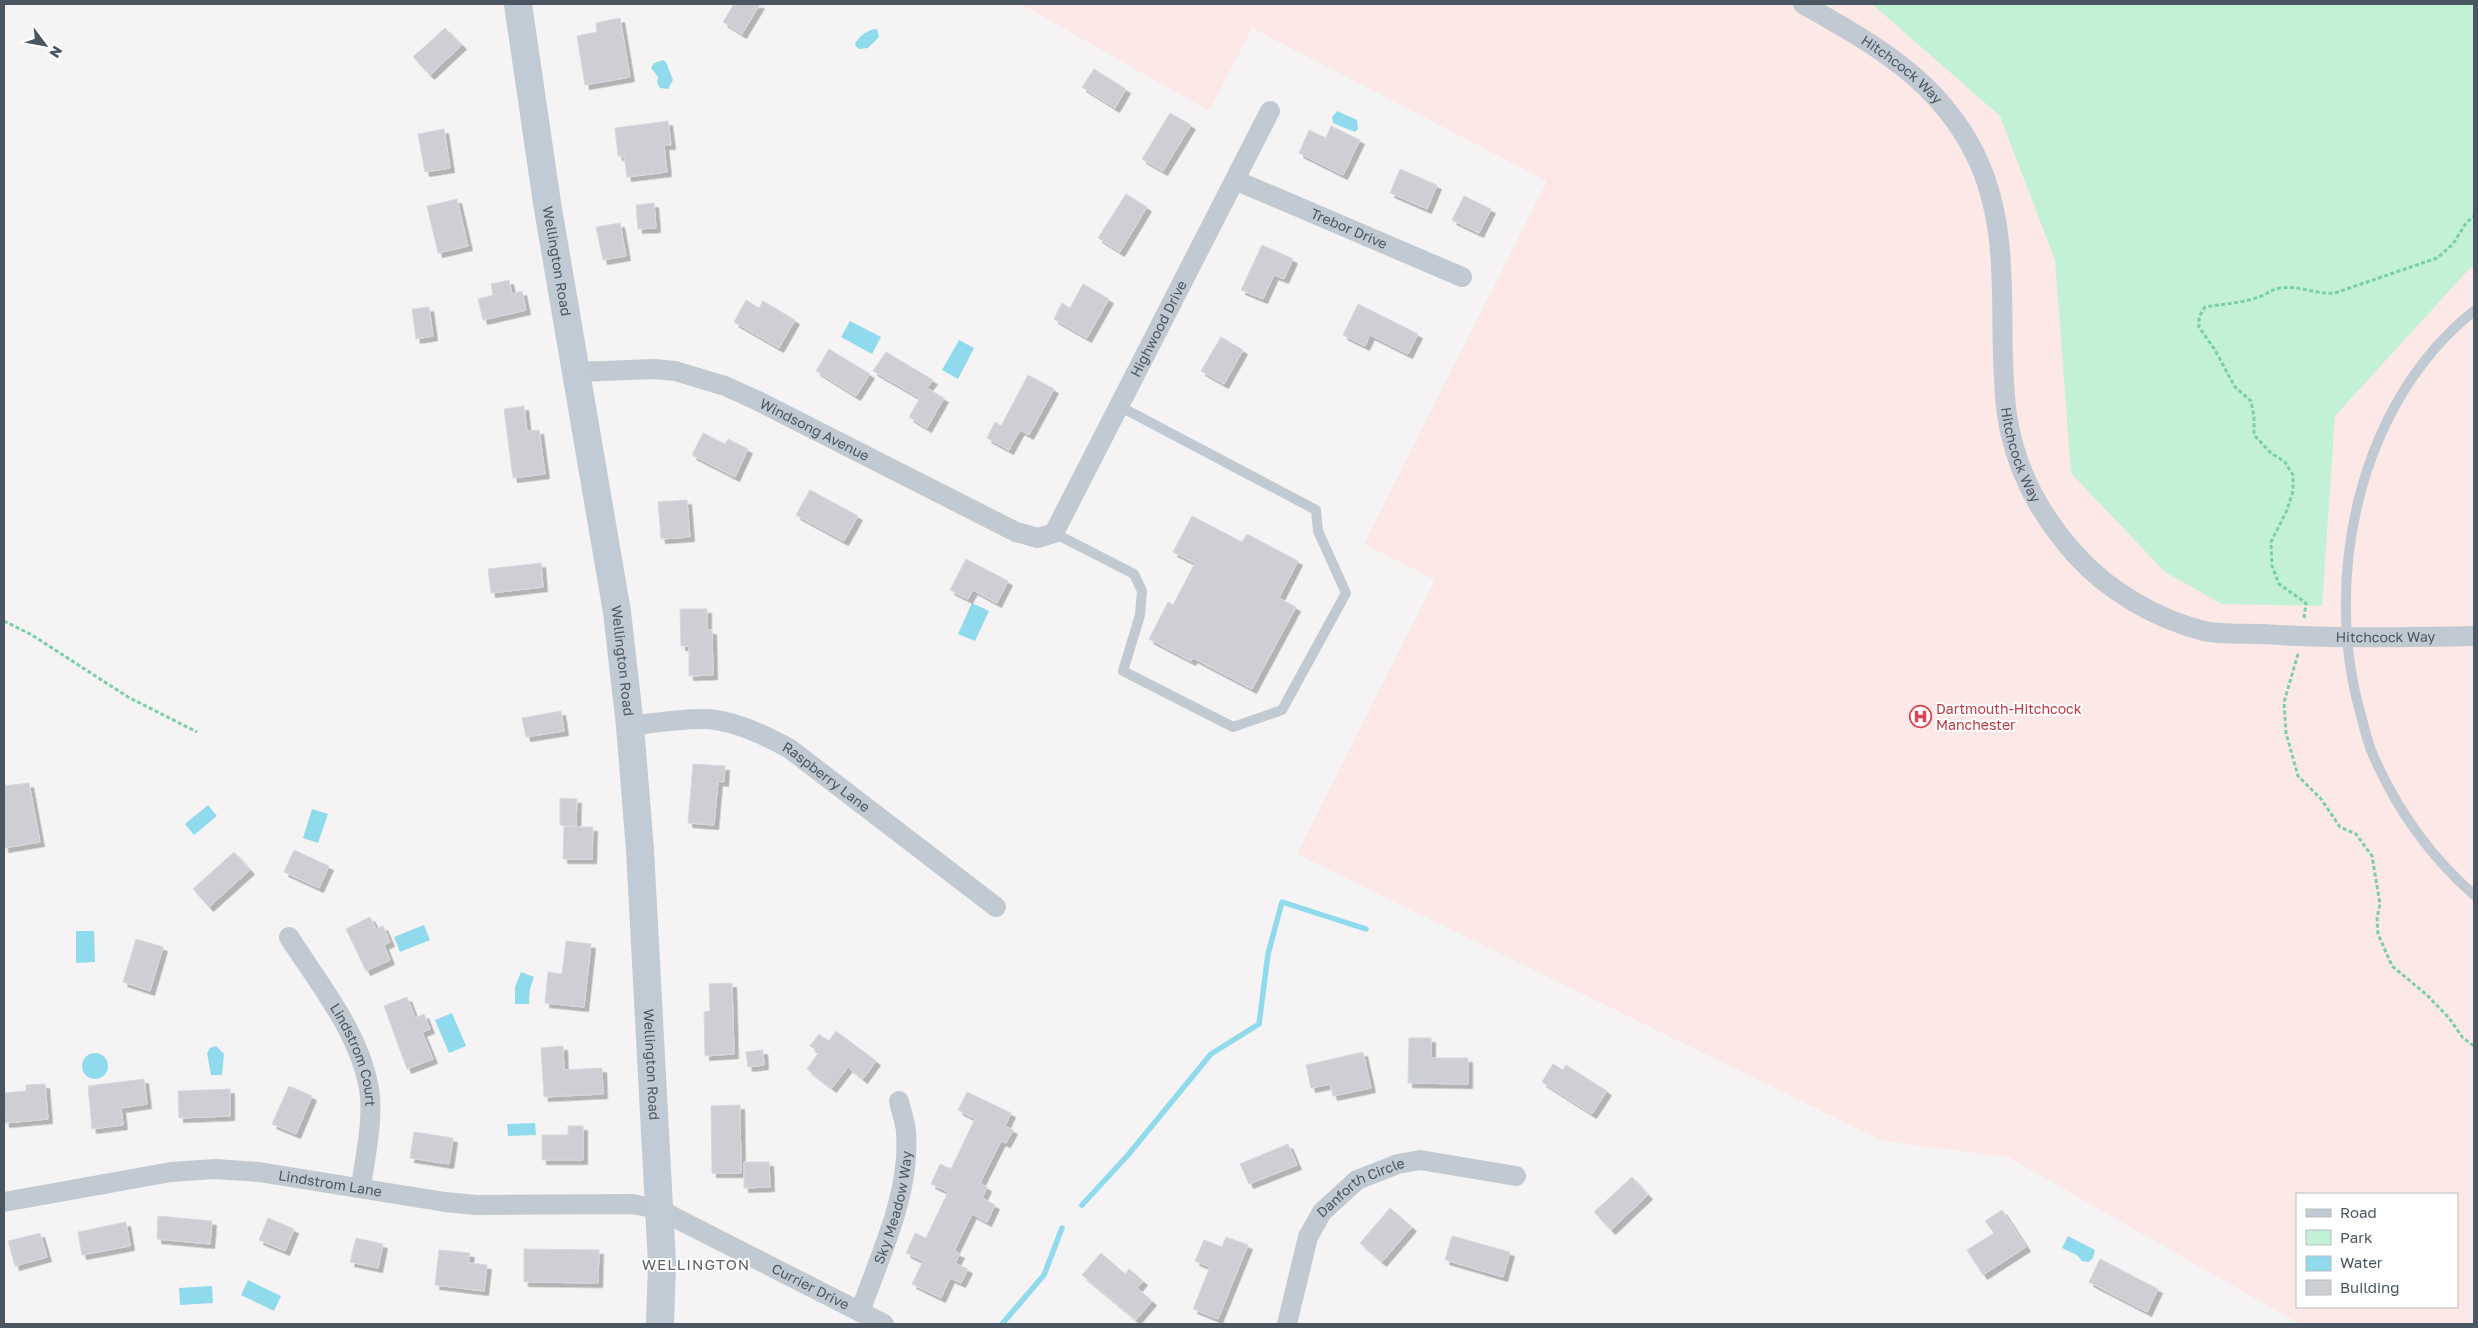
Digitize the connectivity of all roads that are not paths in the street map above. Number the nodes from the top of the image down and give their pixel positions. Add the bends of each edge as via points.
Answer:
1 (518, 4) edge
2 (1803, 4) edge
3 (1270, 110) dead end
4 (1235, 180) junction
5 (1462, 277) dead end
6 (2474, 311) edge
7 (577, 372) junction
8 (1119, 406) junction
9 (1046, 536) junction
10 (2474, 636) edge
11 (2346, 639) junction
12 (630, 726) junction
13 (2474, 895) edge
14 (996, 906) dead end
15 (289, 937) dead end
16 (899, 1101) dead end
17 (1516, 1176) dead end
18 (361, 1187) junction
19 (4, 1202) edge
20 (658, 1209) junction
21 (860, 1312) junction
22 (660, 1324) edge
23 (884, 1324) edge
24 (1287, 1324) edge

1 - 7 main road, Wellington Road via 547,203
2 - 11 street, Hitchcock Way via 1888,54 1923,82 1952,116 1975,154 1991,195 2000,238 2007,416 2017,459 2035,499 2059,536 2088,570 2124,596 2164,618 2206,632
3 - 4 street, Highwood Drive
4 - 5 street, Trebor Drive
4 - 8 street, Highwood Drive
6 - 11 lane via 2427,357 2405,387 2383,428 2364,482 2350,541 2345,600
7 - 9 street, Windsong Avenue via 654,369 675,371 724,386 1016,532
7 - 12 main road, Wellington Road via 608,554
8 - 9 street, Highwood Drive
8 - 9 lane via 1316,510 1318,532 1346,593 1282,710 1233,727 1123,671 1140,615 1142,591 1134,574
10 - 11 street, Hitchcock Way
11 - 13 lane via 2349,671 2372,754 2408,820 2441,863
12 - 14 street, Raspberry Lane via 708,719 764,735 790,748
12 - 20 main road, Wellington Road via 640,850
15 - 18 street, Lindstrom Court via 344,1024 359,1054 369,1089 370,1119
16 - 21 street, Sky Meadow Way via 906,1129 906,1164 899,1198
17 - 24 street, Danforth Circle via 1420,1160 1398,1164 1357,1180 1322,1212 1308,1237
18 - 19 street, Lindstrom Lane via 215,1169 171,1172
18 - 20 street, Lindstrom Lane via 476,1205 632,1204
20 - 21 street, Currier Drive
20 - 22 main road, Wellington Road via 662,1263
21 - 23 street, Currier Drive

